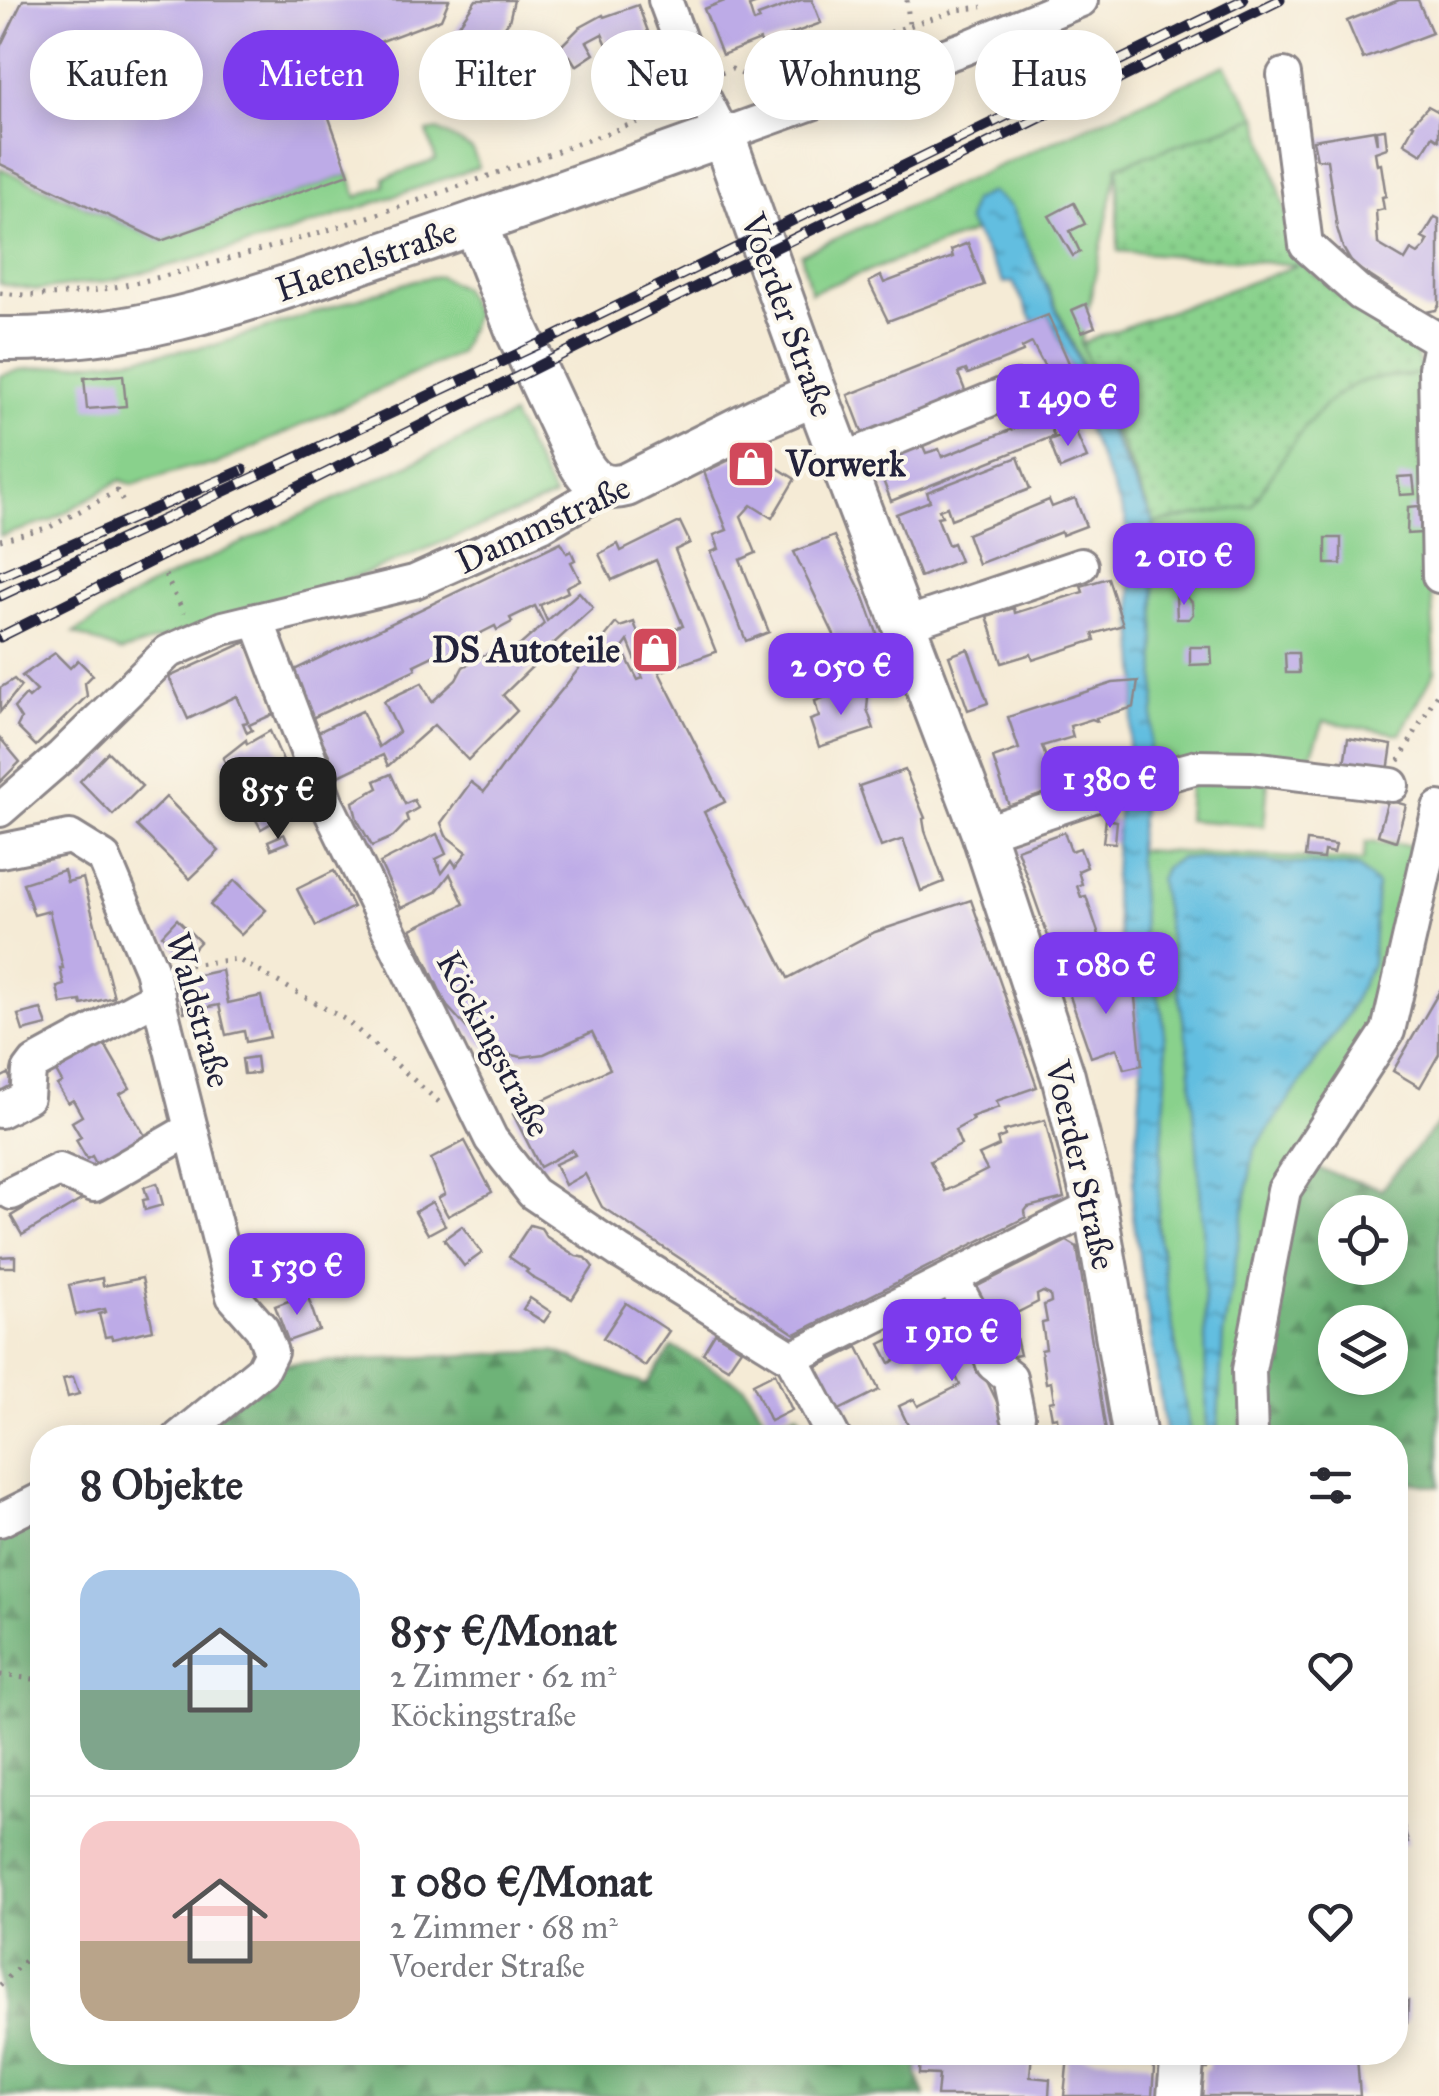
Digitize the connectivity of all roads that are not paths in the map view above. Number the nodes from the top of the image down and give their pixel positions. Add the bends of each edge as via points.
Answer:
1 (666, 0) edge
2 (1081, 0) edge
3 (1284, 75) dead end
4 (723, 136) junction
5 (475, 223) junction
6 (0, 339) edge
7 (1439, 340) edge
8 (1439, 349) edge
9 (1019, 388) dead end
10 (816, 394) junction
11 (842, 460) junction
12 (606, 488) junction
13 (1081, 565) dead end
14 (1439, 576) edge
15 (256, 620) junction
16 (903, 625) junction
17 (1392, 785) road end
18 (1439, 808) edge
19 (0, 810) edge
20 (983, 833) junction
21 (0, 851) edge
22 (154, 982) junction
23 (0, 1112) edge
24 (191, 1128) junction
25 (12, 1193) dead end
26 (1095, 1206) junction
27 (952, 1278) junction
28 (792, 1358) junction
29 (1018, 1416) dead end
30 (196, 1425) edge
31 (827, 1425) edge
32 (1132, 1425) edge
33 (1251, 1425) edge
34 (30, 1505) edge
35 (0, 1520) edge
36 (1182, 2065) edge
37 (1179, 2096) edge

1 - 4 street, Voerder Straße
2 - 4 street
3 - 7 street via 1306,245 1361,294
4 - 5 main road, Haenelstraße
4 - 10 main road, Voerder Straße
5 - 6 main road, Haenelstraße via 154,326 50,340
5 - 12 main road via 577,458 588,478
8 - 14 street
9 - 11 street
10 - 11 main road, Voerder Straße
10 - 12 main road, Dammstraße via 626,485
11 - 16 main road, Voerder Straße
12 - 15 street, Dammstraße via 542,525 414,582
13 - 16 street
15 - 19 street, Dammstraße via 168,652
15 - 28 street, Köckingstraße via 328,804 491,1139 533,1193
16 - 20 main road, Voerder Straße
17 - 20 street via 1196,767
18 - 33 street via 1388,1031 1284,1190 1249,1370
20 - 26 main road, Voerder Straße via 1063,1076
21 - 22 street, Waldstraße via 70,838 104,858
22 - 23 street via 35,1062 27,1097
22 - 24 street, Waldstraße
24 - 25 street via 94,1185 59,1170
24 - 30 street, Waldstraße via 232,1296 262,1330 271,1352 262,1370
26 - 27 street
26 - 32 main road, Voerder Straße
27 - 28 street
27 - 29 street via 993,1364 1010,1377
28 - 31 street
34 - 35 street
36 - 37 main road

